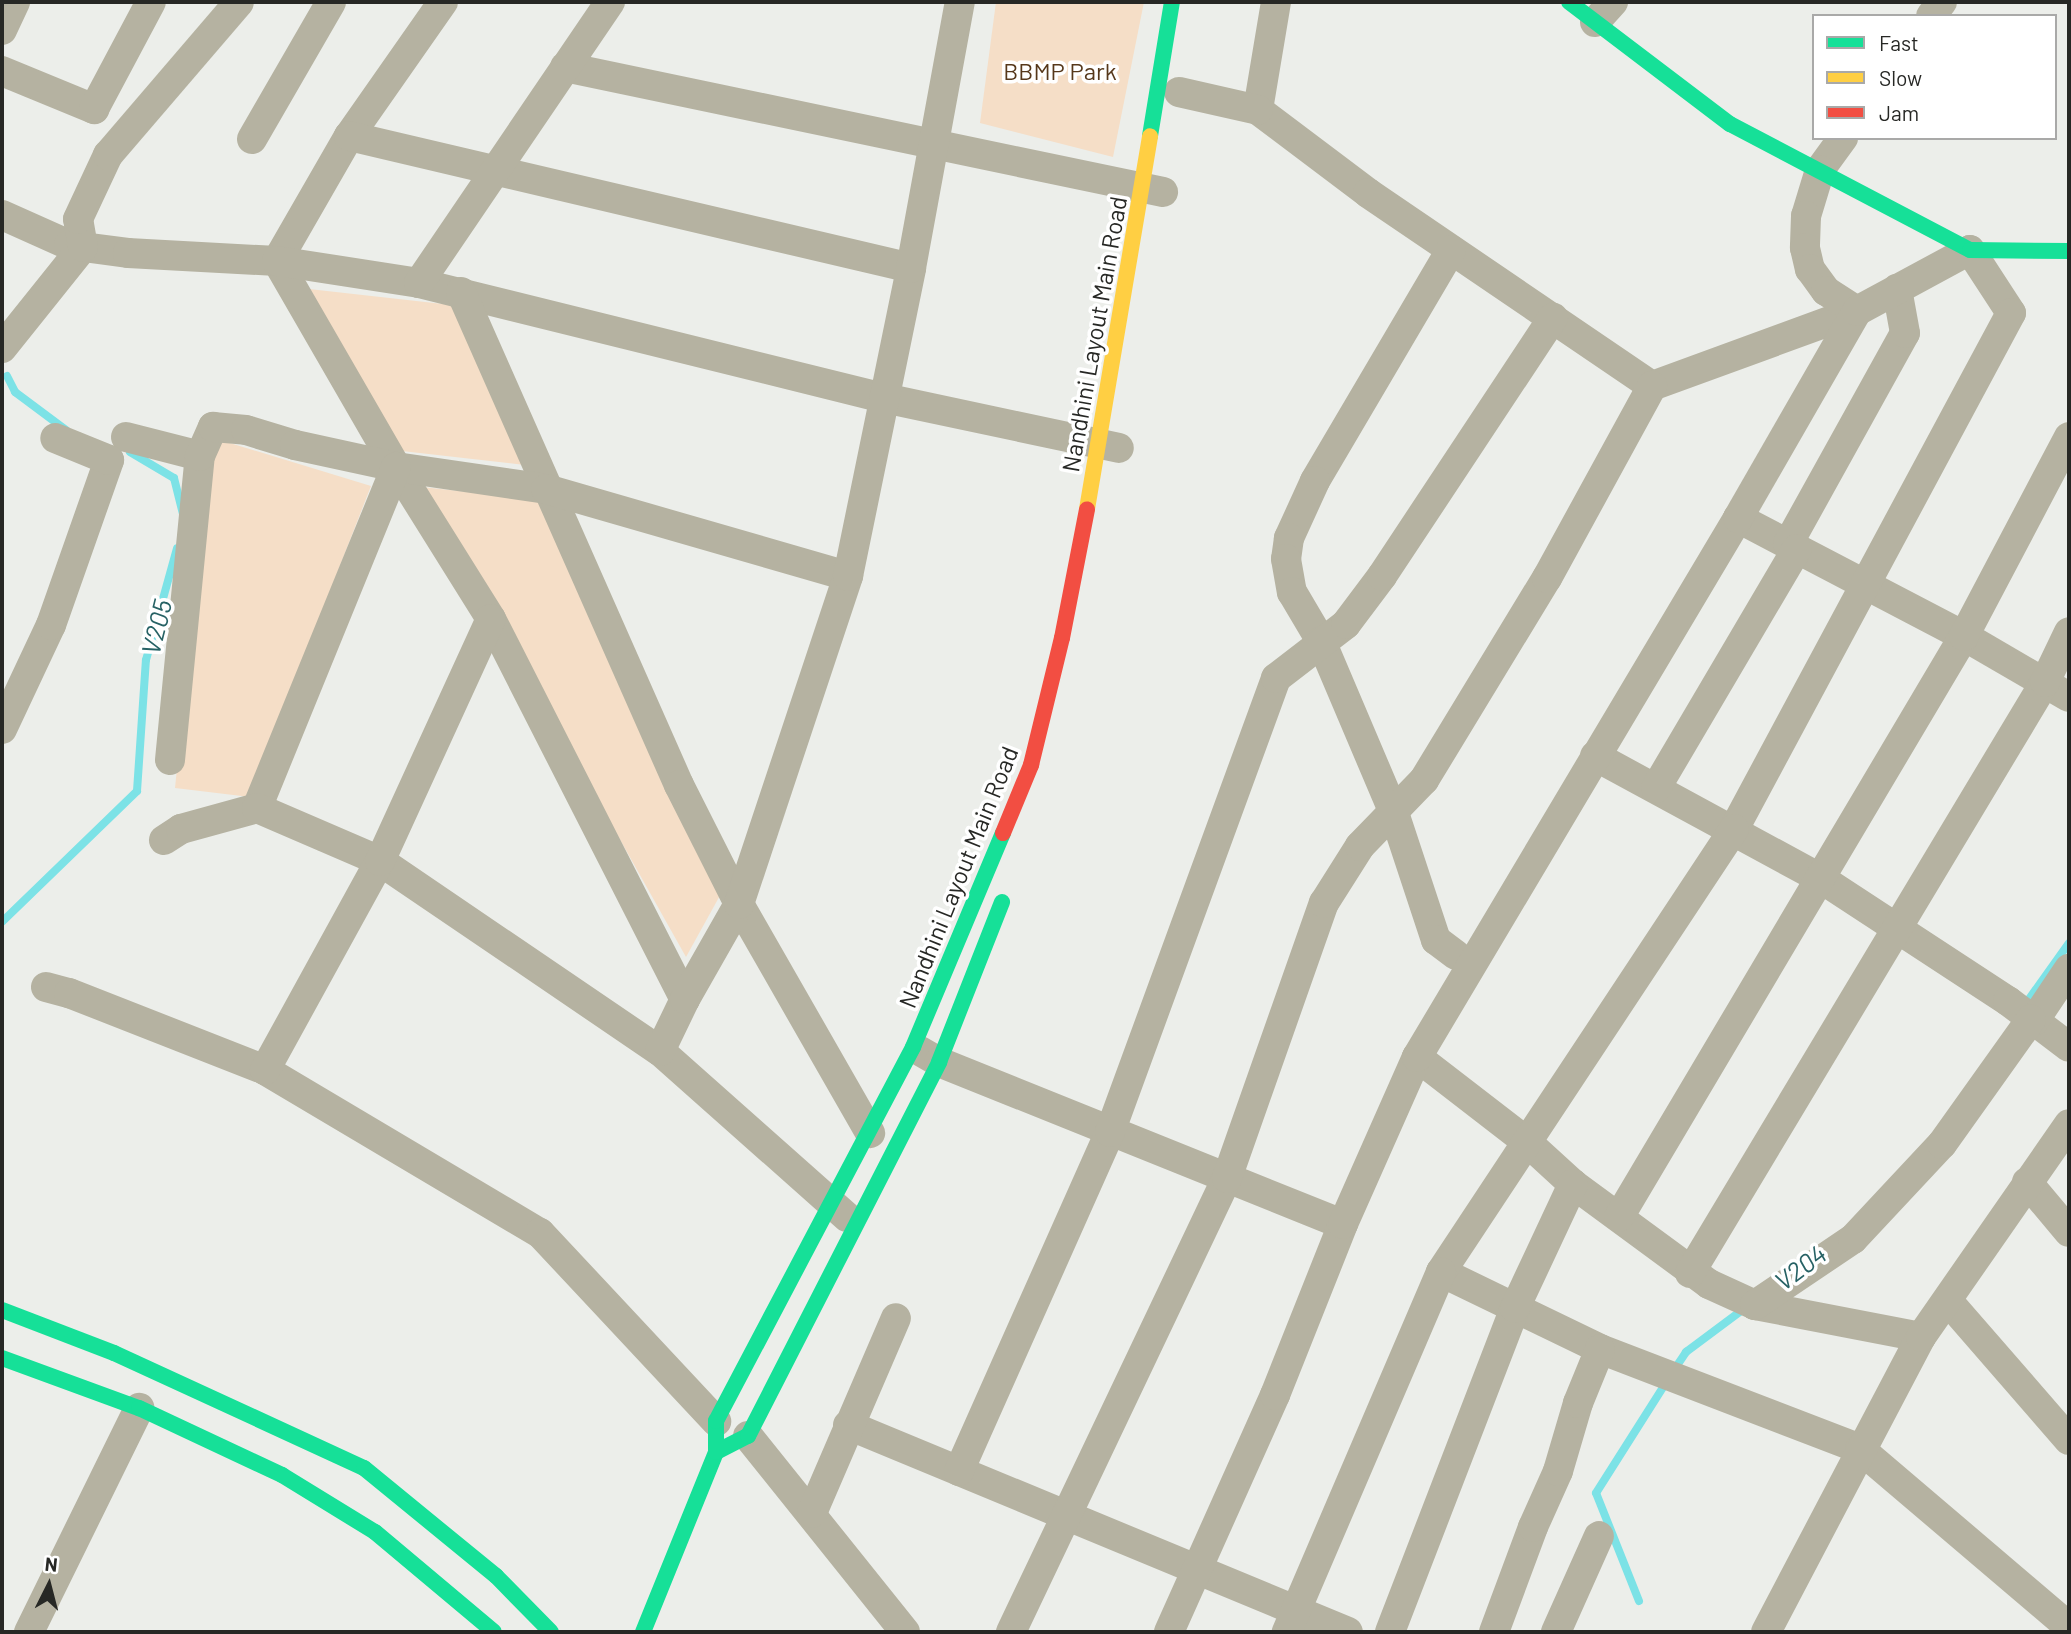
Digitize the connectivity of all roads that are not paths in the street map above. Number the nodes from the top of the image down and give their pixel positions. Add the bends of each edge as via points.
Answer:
1 (15, 2) edge
2 (151, 2) edge
3 (239, 2) edge
4 (331, 2) edge
5 (443, 2) edge
6 (610, 2) edge
7 (960, 2) edge
8 (1172, 2) edge
9 (1276, 2) edge
10 (1569, 2) edge
11 (1604, 12) edge
12 (2, 30) edge
13 (565, 67) junction
14 (2, 71) edge
15 (1179, 92) dead end
16 (1258, 110) junction
17 (349, 136) junction
18 (252, 139) dead end
19 (1842, 140) edge
20 (934, 142) junction
21 (497, 169) junction
22 (1820, 170) junction
23 (1158, 191) junction
24 (9, 218) edge
25 (76, 246) junction
26 (1451, 250) junction
27 (1970, 250) junction
28 (2069, 251) edge
29 (277, 261) junction
30 (911, 268) junction
31 (419, 283) junction
32 (1897, 289) junction
33 (461, 292) junction
34 (1857, 311) junction
35 (1553, 318) junction
36 (2, 348) edge
37 (1652, 386) junction
38 (884, 398) junction
39 (126, 437) dead end
40 (2069, 437) edge
41 (55, 438) dead end
42 (1114, 447) junction
43 (200, 456) junction
44 (396, 467) junction
45 (547, 489) junction
46 (1738, 518) junction
47 (1792, 546) junction
48 (848, 576) junction
49 (1866, 585) junction
50 (491, 619) junction
51 (2069, 632) edge
52 (1964, 636) junction
53 (1321, 641) junction
54 (2057, 689) edge
55 (2, 729) edge
56 (1595, 756) junction
57 (170, 760) dead end
58 (1656, 788) junction
59 (257, 808) junction
60 (1394, 813) junction
61 (1734, 828) junction
62 (164, 840) dead end
63 (380, 861) junction
64 (1821, 877) junction
65 (1011, 880) dead end
66 (739, 904) junction
67 (1896, 929) junction
68 (1456, 955) dead end
69 (2069, 969) edge
70 (46, 987) dead end
71 (685, 999) junction
72 (2025, 1014) junction
73 (2069, 1047) edge
74 (660, 1051) junction
75 (926, 1055) junction
76 (1417, 1057) junction
77 (265, 1070) junction
78 (2069, 1124) edge
79 (1111, 1132) junction
80 (870, 1133) junction
81 (1527, 1142) junction
82 (1227, 1178) junction
83 (2027, 1182) junction
84 (1573, 1184) junction
85 (832, 1205) junction
86 (1619, 1217) junction
87 (856, 1224) junction
88 (1343, 1224) junction
89 (2069, 1232) edge
90 (1441, 1272) junction
91 (1690, 1273) junction
92 (1747, 1301) junction
93 (1948, 1301) junction
94 (1515, 1308) junction
95 (2, 1310) edge
96 (896, 1318) dead end
97 (1921, 1337) junction
98 (1600, 1349) junction
99 (2, 1358) edge
100 (139, 1408) junction
101 (716, 1421) junction
102 (848, 1425) junction
103 (748, 1436) junction
104 (2069, 1440) edge
105 (1860, 1448) junction
106 (716, 1452) junction
107 (959, 1471) junction
108 (812, 1513) junction
109 (1066, 1516) junction
110 (1599, 1536) dead end
111 (1196, 1570) junction
112 (1291, 1621) edge
113 (1780, 1626) edge
114 (2069, 1627) edge
115 (29, 1632) edge
116 (494, 1632) edge
117 (551, 1632) edge
118 (643, 1632) edge
119 (905, 1632) edge
120 (1011, 1632) edge
121 (1169, 1632) edge
122 (1348, 1632) edge
123 (1390, 1632) edge
124 (1494, 1632) edge
125 (1556, 1632) edge

1 - 12 street
2 - 14 street via 94,109
3 - 25 street via 108,155 78,219
4 - 18 street
5 - 17 street
6 - 13 street
7 - 20 street
8 - 23 main road, Nandhini Layout Main Road
9 - 16 street
10 - 11 main road
11 - 22 main road via 1730,124
13 - 20 street
13 - 21 street
15 - 16 street
16 - 26 street
17 - 21 street
17 - 29 street
19 - 22 street
20 - 23 street
20 - 30 street
21 - 30 street
21 - 31 street
22 - 27 main road
22 - 34 street via 1806,216 1810,269 1826,291
23 - 42 main road, Nandhini Layout Main Road
24 - 25 street
25 - 29 street
25 - 36 street
26 - 35 street
26 - 53 street via 1315,481 1289,538 1286,559 1292,592
27 - 28 main road
27 - 32 street
27 - 49 street via 2011,313
29 - 31 street
29 - 44 street
30 - 38 street
31 - 33 street
32 - 34 street
32 - 47 street via 1905,333
33 - 38 street
33 - 45 street
34 - 37 street
34 - 46 street
35 - 37 street
35 - 53 street via 1382,576 1346,624
37 - 60 street via 1547,578 1424,780
38 - 42 street
38 - 48 street
39 - 43 street
40 - 52 street
41 - 55 street via 109,460 51,625
42 - 75 main road, Nandhini Layout Main Road via 1031,765
43 - 44 street via 213,426
43 - 57 street
44 - 45 street
44 - 50 street
44 - 59 street
45 - 48 street
45 - 66 street via 679,785
46 - 47 street
46 - 56 street
47 - 49 street
47 - 58 street
48 - 66 street
49 - 52 street
49 - 61 street
50 - 63 street
50 - 71 street
51 - 54 street
52 - 54 street
52 - 64 street
53 - 60 street
53 - 79 street via 1276,678 1265,700
54 - 67 street
56 - 58 street
56 - 76 street
58 - 61 street
59 - 62 street via 188,827
59 - 63 street
60 - 68 street via 1436,940
60 - 82 street via 1360,846 1324,903
61 - 64 street
61 - 81 street
63 - 74 street
63 - 77 street
64 - 67 street
64 - 86 street
65 - 75 main road
66 - 71 street
66 - 80 street
67 - 72 street
67 - 91 street
69 - 72 street
70 - 77 street
71 - 74 street
72 - 73 street
72 - 92 street via 1942,1144 1853,1239
74 - 85 street
75 - 79 street
75 - 80 main road, Nandhini Layout Main Road
75 - 87 main road
76 - 81 street
76 - 88 street
77 - 101 street via 540,1233
78 - 83 street
79 - 82 street
79 - 107 street
80 - 85 main road, Nandhini Layout Main Road
81 - 84 street
81 - 90 street
82 - 88 street
82 - 109 street
83 - 89 street
83 - 93 street
84 - 86 street
84 - 94 street
85 - 87 street
85 - 101 main road, Nandhini Layout Main Road
86 - 91 street
87 - 103 main road
88 - 111 street via 1275,1395
90 - 94 street
90 - 112 street
91 - 92 street
92 - 97 street
93 - 97 street
93 - 104 street
94 - 98 street
94 - 123 street
95 - 117 main road via 114,1353 364,1468 496,1576
96 - 102 street
97 - 105 street
98 - 105 street
98 - 124 street
99 - 100 main road
100 - 115 street
100 - 116 main road via 282,1475 375,1532
101 - 106 main road, Nandhini Layout Main Road
102 - 107 street
102 - 108 street
103 - 106 main road
103 - 108 street
105 - 113 street
105 - 114 street
106 - 118 main road, Nandhini Layout Main Road
107 - 109 street
108 - 119 street
109 - 111 street
109 - 120 street
110 - 125 street
111 - 112 street
111 - 121 street
112 - 122 street

